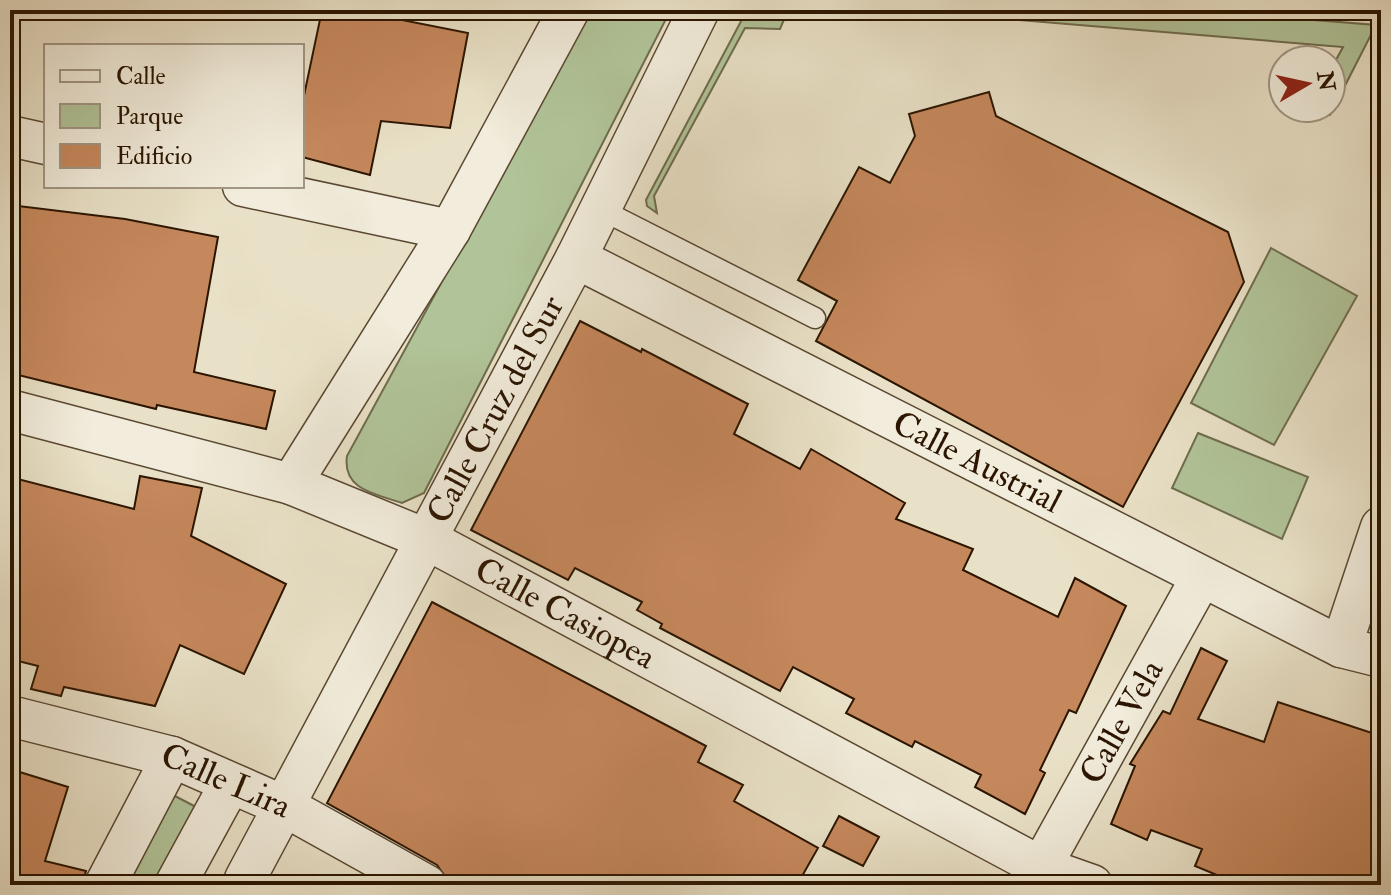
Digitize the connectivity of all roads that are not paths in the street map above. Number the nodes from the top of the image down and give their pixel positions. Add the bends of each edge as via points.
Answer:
1 (569, 10) edge
2 (699, 10) edge
3 (10, 136) edge
4 (44, 144) edge
5 (252, 188) edge
6 (600, 209) junction
7 (450, 230) junction
8 (576, 258) junction
9 (815, 318) dead end
10 (10, 410) edge
11 (291, 484) junction
12 (1381, 527) edge
13 (428, 540) junction
14 (1201, 578) junction
15 (1341, 647) junction
16 (1381, 657) edge
17 (10, 716) edge
18 (172, 757) junction
19 (230, 784) junction
20 (286, 807) junction
21 (1041, 867) junction
22 (245, 879) dead end
23 (105, 885) edge
24 (175, 885) edge
25 (426, 885) edge
26 (1092, 885) edge

1 - 7 street
2 - 6 street, Calle Cruz del Sur
3 - 4 street
5 - 7 street
6 - 8 street, Calle Cruz del Sur
6 - 9 lane
7 - 11 street
8 - 13 street, Calle Cruz del Sur
8 - 14 street, Calle Austrial
10 - 11 street, Calle Casiopea
11 - 13 street, Calle Casiopea
12 - 15 street
13 - 20 street, Calle Cruz del Sur
13 - 21 street, Calle Casiopea
14 - 15 street, Calle Austrial
14 - 21 street, Calle Vela
15 - 16 street, Calle Austrial
17 - 18 street, Calle Lira
18 - 19 street, Calle Lira
18 - 23 street
19 - 20 street, Calle Lira
19 - 24 street
20 - 22 street, Calle Cruz del Sur
20 - 25 street, Calle Lira
21 - 26 street, Calle Casiopea

